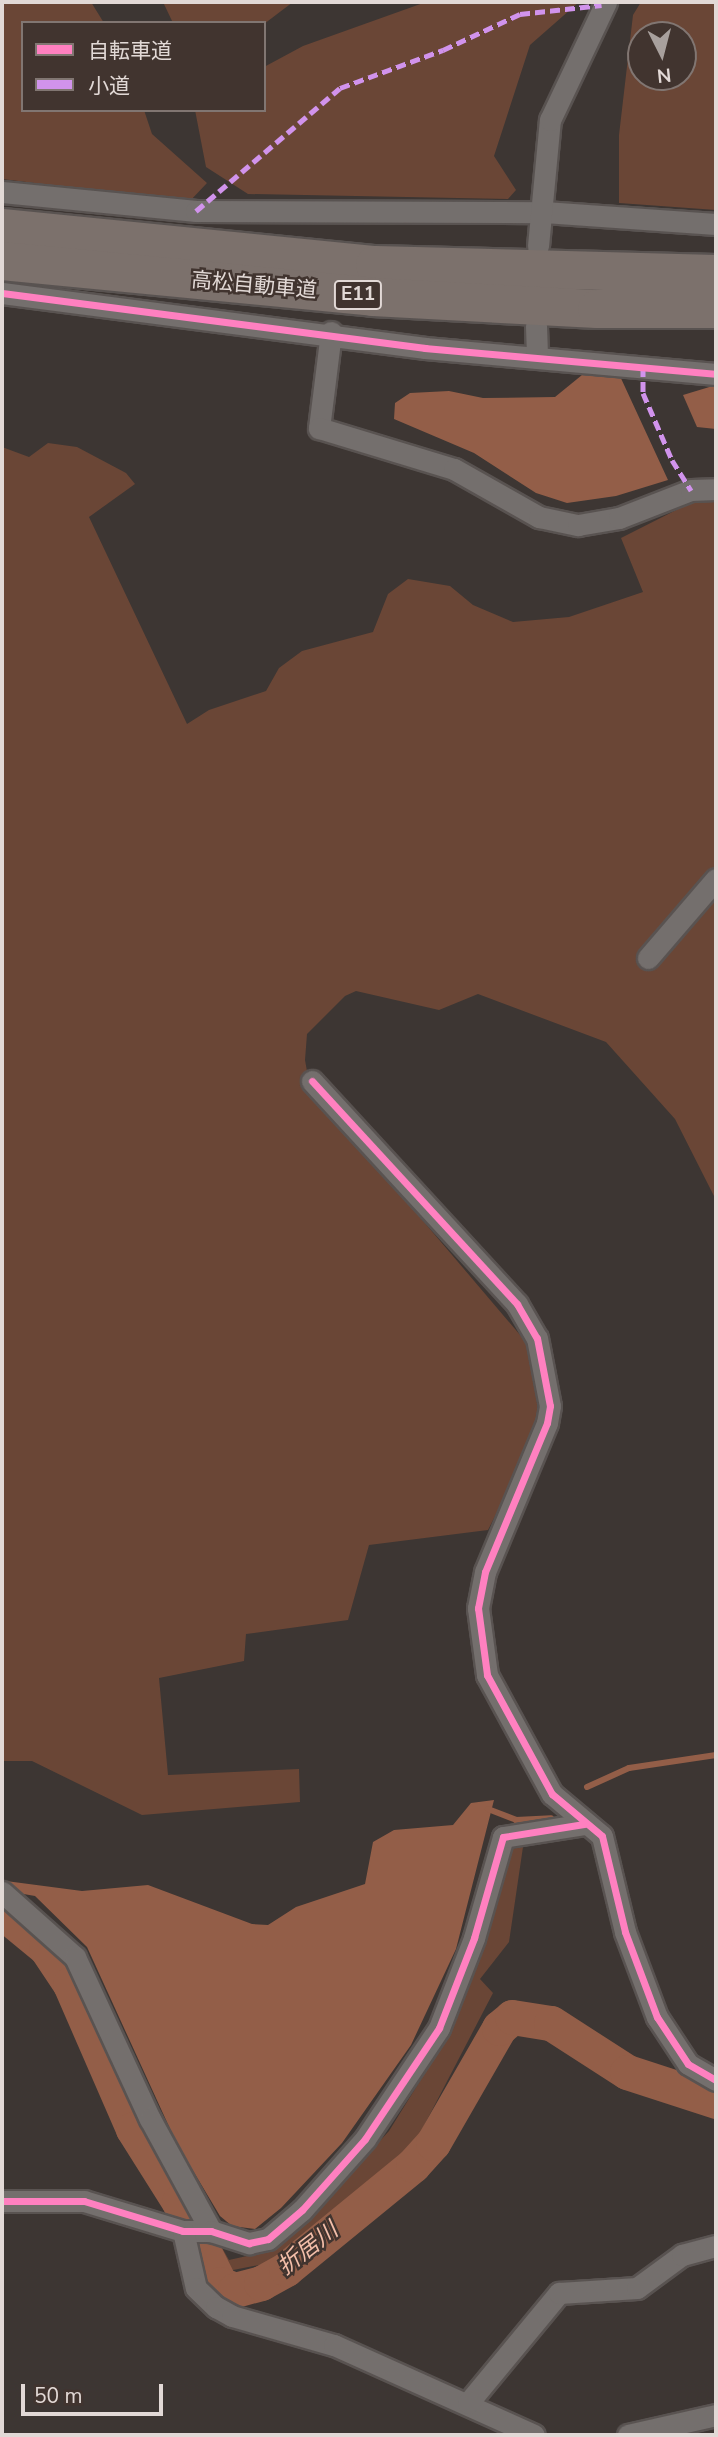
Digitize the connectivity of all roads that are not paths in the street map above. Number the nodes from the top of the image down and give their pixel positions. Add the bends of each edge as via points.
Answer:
1 (606, 2) edge
2 (2, 192) edge
3 (544, 212) junction
4 (716, 224) edge
5 (2, 228) edge
6 (538, 246) dead end
7 (2, 261) edge
8 (716, 274) edge
9 (2, 293) edge
10 (716, 309) edge
11 (536, 326) dead end
12 (331, 332) junction
13 (537, 358) junction
14 (716, 374) edge
15 (716, 489) edge
16 (716, 879) edge
17 (648, 958) dead end
18 (312, 1081) dead end
19 (584, 1824) junction
20 (2, 1892) edge
21 (716, 2080) edge
22 (2, 2201) edge
23 (195, 2231) junction
24 (716, 2246) edge
25 (468, 2403) junction
26 (716, 2415) edge
27 (534, 2435) edge
28 (628, 2435) edge

1 - 3 street via 550,120
2 - 3 street via 196,211
3 - 4 street
3 - 6 street
5 - 8 highway, 高松自動車道 / E11 via 375,265
7 - 10 highway, 高松自動車道 / E11 via 373,297 597,309
9 - 12 street
11 - 13 street
12 - 13 street via 425,348
12 - 15 street via 319,428 454,468 539,517 578,525 619,517 691,490
13 - 14 street
16 - 17 street
18 - 19 street via 517,1304 537,1338 548,1388 547,1423 485,1572 478,1608 487,1675 552,1794
19 - 21 street via 602,1836 625,1932 657,2017 688,2064
19 - 23 street via 503,1837 474,1938 439,2028 365,2139 302,2210 258,2243
20 - 23 street via 75,1957 150,2119
22 - 23 street via 83,2201
23 - 25 street via 196,2288 216,2307 334,2345
24 - 25 street via 682,2255 638,2288 559,2293
25 - 27 street
26 - 28 street

